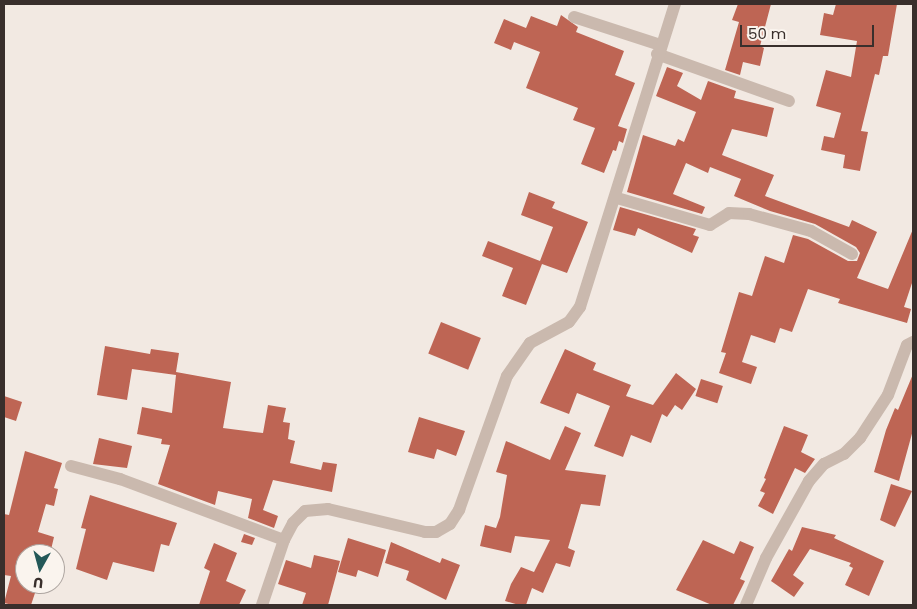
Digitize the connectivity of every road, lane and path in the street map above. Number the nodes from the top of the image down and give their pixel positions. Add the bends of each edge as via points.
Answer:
1 (675, 4) edge
2 (574, 17) dead end
3 (659, 49) junction
4 (789, 101) dead end
5 (616, 198) junction
6 (852, 254) dead end
7 (913, 342) edge
8 (71, 466) dead end
9 (284, 540) junction
10 (262, 605) edge
11 (746, 605) edge

1 - 3 street
2 - 3 street
3 - 4 street
3 - 5 street
5 - 6 street via 710,225 729,213 764,218 811,231
5 - 9 street via 580,307 569,322 530,343 507,376 459,510 450,524 436,532 425,532 328,509 304,511
7 - 11 street via 908,345 888,395 860,438 844,454 824,464 809,481 766,558
8 - 9 street via 120,479
9 - 10 street

